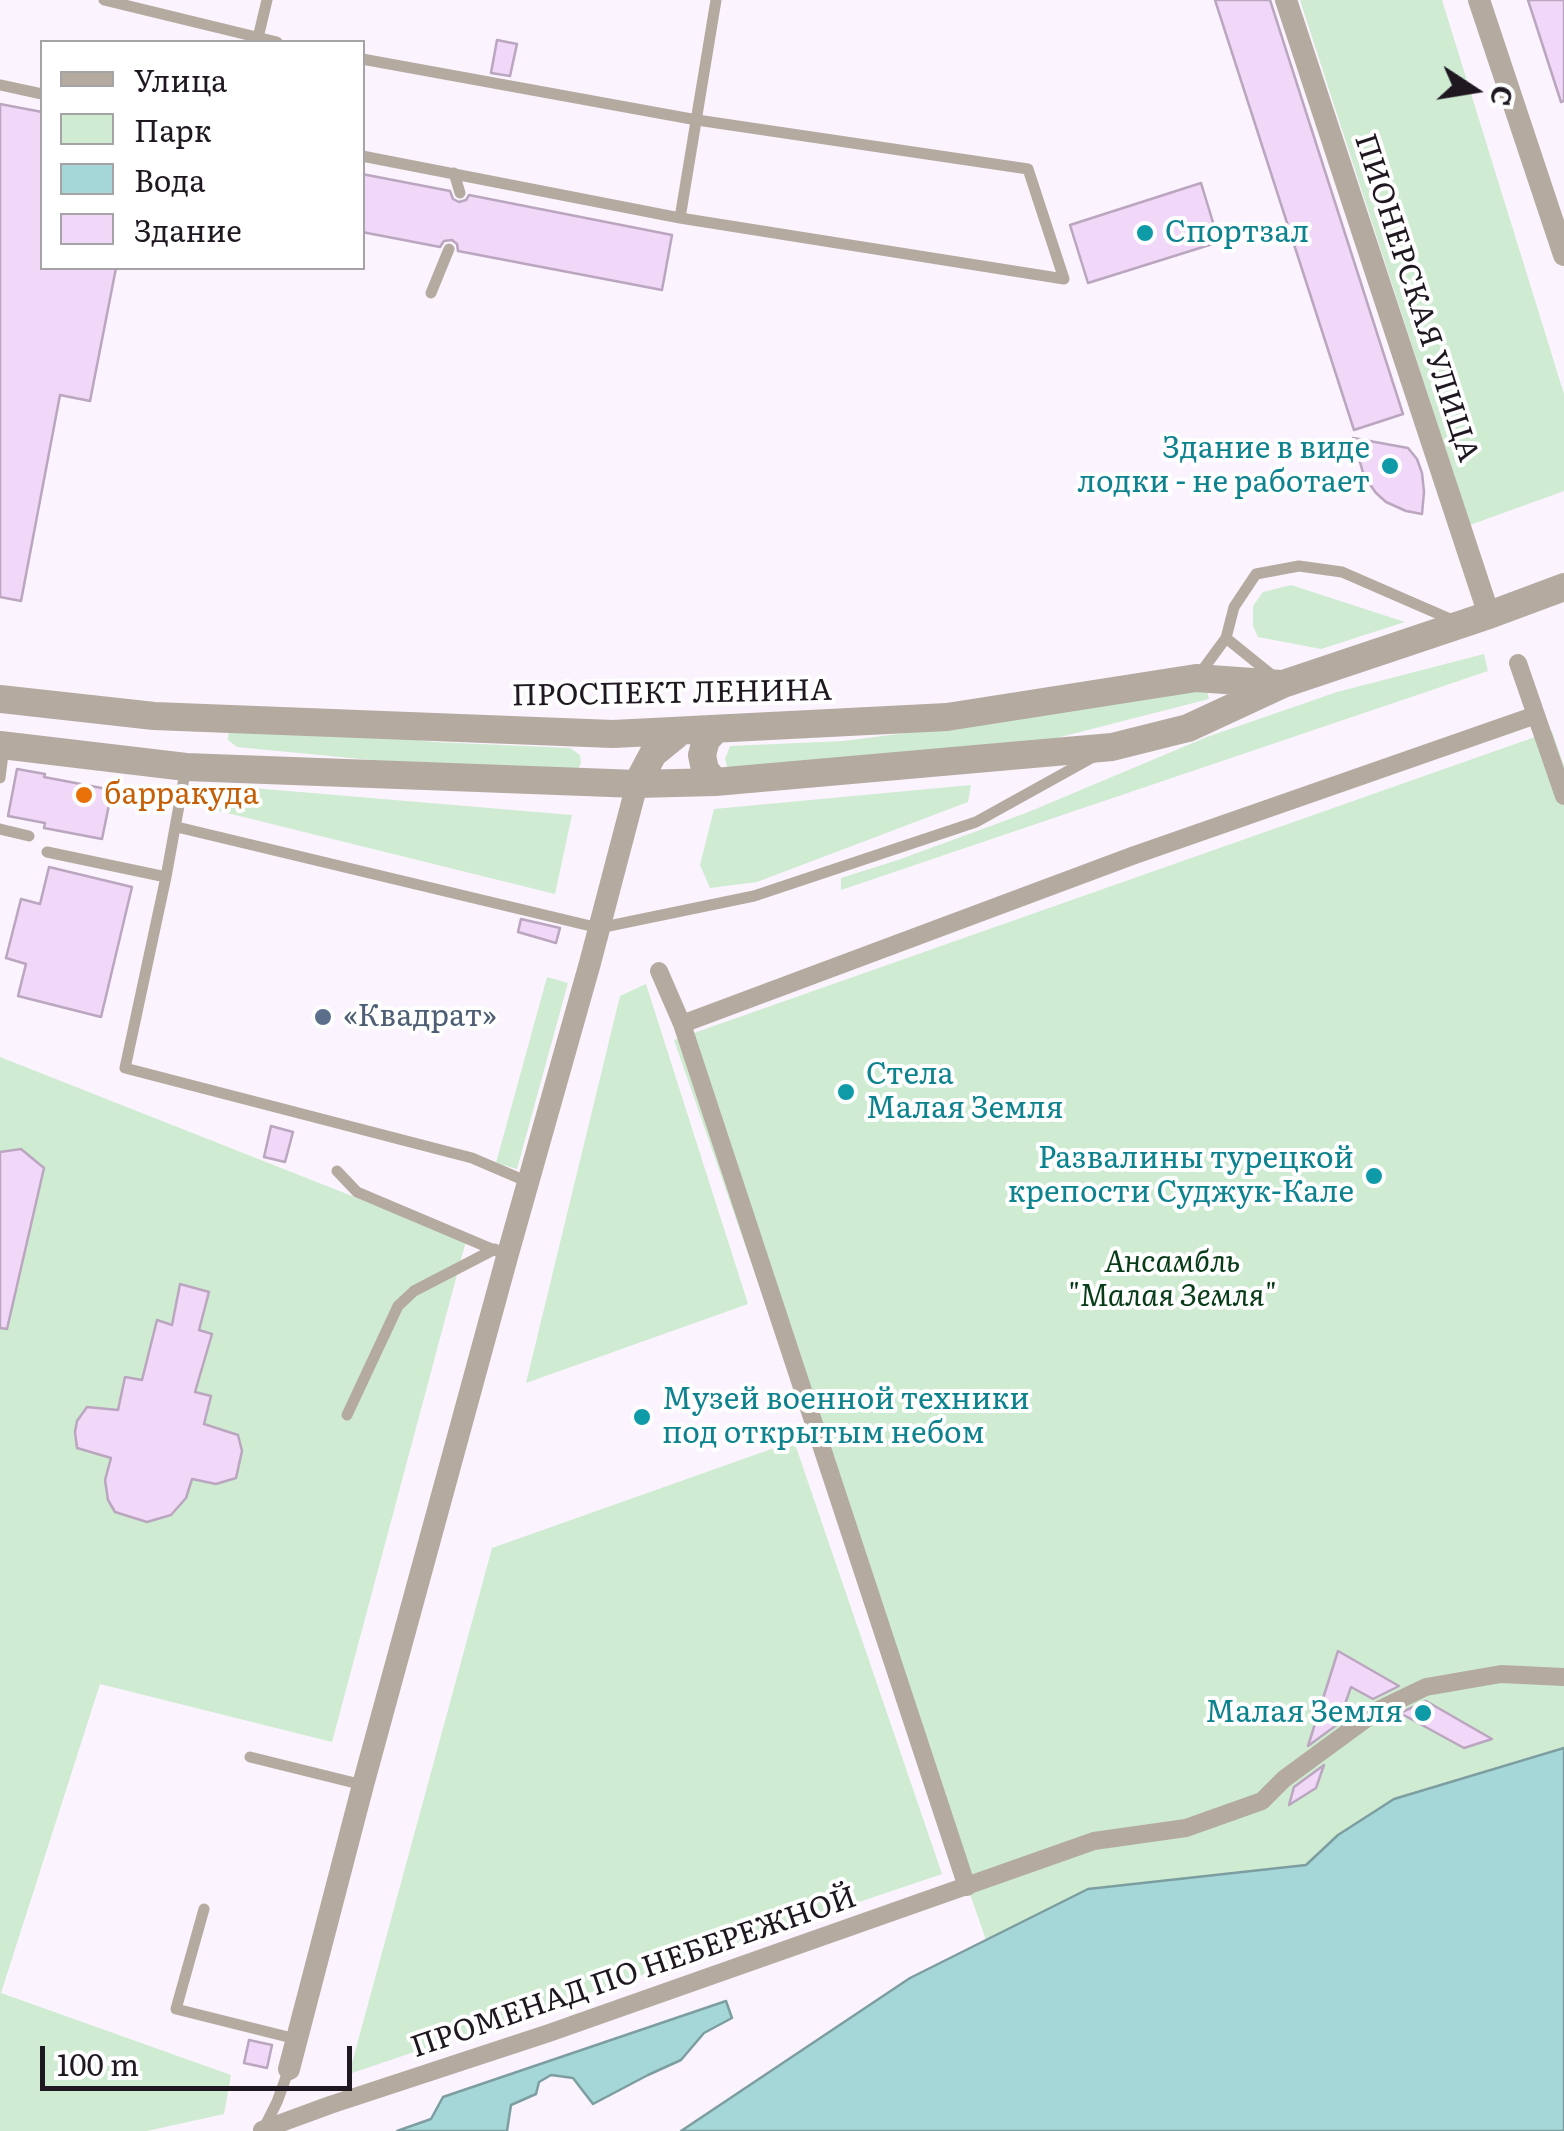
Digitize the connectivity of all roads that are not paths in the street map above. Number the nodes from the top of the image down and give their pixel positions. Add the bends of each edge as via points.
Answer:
1 (104, 0) edge
2 (267, 0) edge
3 (716, 0) edge
4 (1286, 0) edge
5 (1479, 0) edge
6 (253, 40) edge
7 (257, 40) edge
8 (365, 60) edge
9 (0, 85) edge
10 (40, 94) edge
11 (697, 120) junction
12 (365, 157) edge
13 (454, 173) junction
14 (460, 194) dead end
15 (680, 218) junction
16 (450, 249) dead end
17 (1564, 255) edge
18 (430, 293) dead end
19 (1564, 587) edge
20 (1489, 615) junction
21 (1461, 624) junction
22 (1226, 638) junction
23 (1518, 663) dead end
24 (1196, 678) junction
25 (1283, 684) junction
26 (0, 699) edge
27 (1536, 714) junction
28 (716, 729) junction
29 (680, 732) junction
30 (574, 733) junction
31 (612, 734) junction
32 (2, 745) edge
33 (1112, 747) junction
34 (186, 767) junction
35 (0, 778) edge
36 (715, 782) junction
37 (576, 784) junction
38 (637, 784) junction
39 (1564, 796) edge
40 (176, 827) junction
41 (0, 829) edge
42 (29, 836) dead end
43 (48, 852) dead end
44 (166, 877) junction
45 (599, 928) junction
46 (658, 971) dead end
47 (682, 1024) junction
48 (337, 1170) dead end
49 (528, 1182) junction
50 (501, 1253) junction
51 (347, 1414) dead end
52 (1564, 1678) edge
53 (250, 1758) dead end
54 (363, 1785) junction
55 (967, 1888) junction
56 (204, 1909) dead end
57 (296, 2039) junction
58 (289, 2070) joint
59 (262, 2131) edge

1 - 6 lane
2 - 7 lane
3 - 11 lane
4 - 20 street, ПИОНЕРСКАЯ УЛИЦА
5 - 17 street
8 - 11 lane
9 - 10 lane
11 - 15 lane
11 - 15 lane via 1028,168 1064,280
12 - 13 lane
13 - 14 lane
13 - 15 lane
16 - 18 lane
19 - 20 street, ПРОСПЕКТ ЛЕНИНА
20 - 21 street, ПРОСПЕКТ ЛЕНИНА
21 - 22 lane via 1342,572 1299,566 1256,574 1234,607
21 - 25 street, ПРОСПЕКТ ЛЕНИНА
22 - 24 lane
22 - 25 lane
23 - 27 street
24 - 25 street, ПРОСПЕКТ ЛЕНИНА
24 - 28 street, ПРОСПЕКТ ЛЕНИНА via 947,718
25 - 33 street, ПРОСПЕКТ ЛЕНИНА via 1188,728
26 - 30 street, ПРОСПЕКТ ЛЕНИНА via 154,716
27 - 39 street
27 - 47 street
28 - 29 street, ПРОСПЕКТ ЛЕНИНА
28 - 36 street via 702,755
29 - 31 street, ПРОСПЕКТ ЛЕНИНА
29 - 38 street via 654,754
30 - 31 street, ПРОСПЕКТ ЛЕНИНА
30 - 37 street via 586,758
31 - 38 street via 634,754
32 - 34 street, ПРОСПЕКТ ЛЕНИНА
32 - 35 lane
33 - 36 street, ПРОСПЕКТ ЛЕНИНА
33 - 45 lane, ПРОСПЕКТ ЛЕНИНА via 976,822 754,896
34 - 37 street, ПРОСПЕКТ ЛЕНИНА
34 - 40 lane
36 - 38 street, ПРОСПЕКТ ЛЕНИНА
37 - 38 street, ПРОСПЕКТ ЛЕНИНА
38 - 45 street
40 - 44 lane
40 - 45 lane
41 - 42 lane
43 - 44 lane
44 - 49 lane via 126,1068 472,1158
45 - 49 street
46 - 47 street
47 - 55 street
48 - 50 lane via 357,1192
49 - 50 street
50 - 51 lane via 414,1290 398,1306
50 - 54 street
52 - 55 street, ПРОМЕНАД ПО НЕБЕРЕЖНОЙ via 1501,1674 1426,1688 1378,1710 1262,1800 1186,1828 1094,1842
53 - 54 lane
54 - 57 street
55 - 59 street, ПРОМЕНАД ПО НЕБЕРЕЖНОЙ
56 - 57 lane via 176,2009
57 - 58 street
58 - 59 lane

